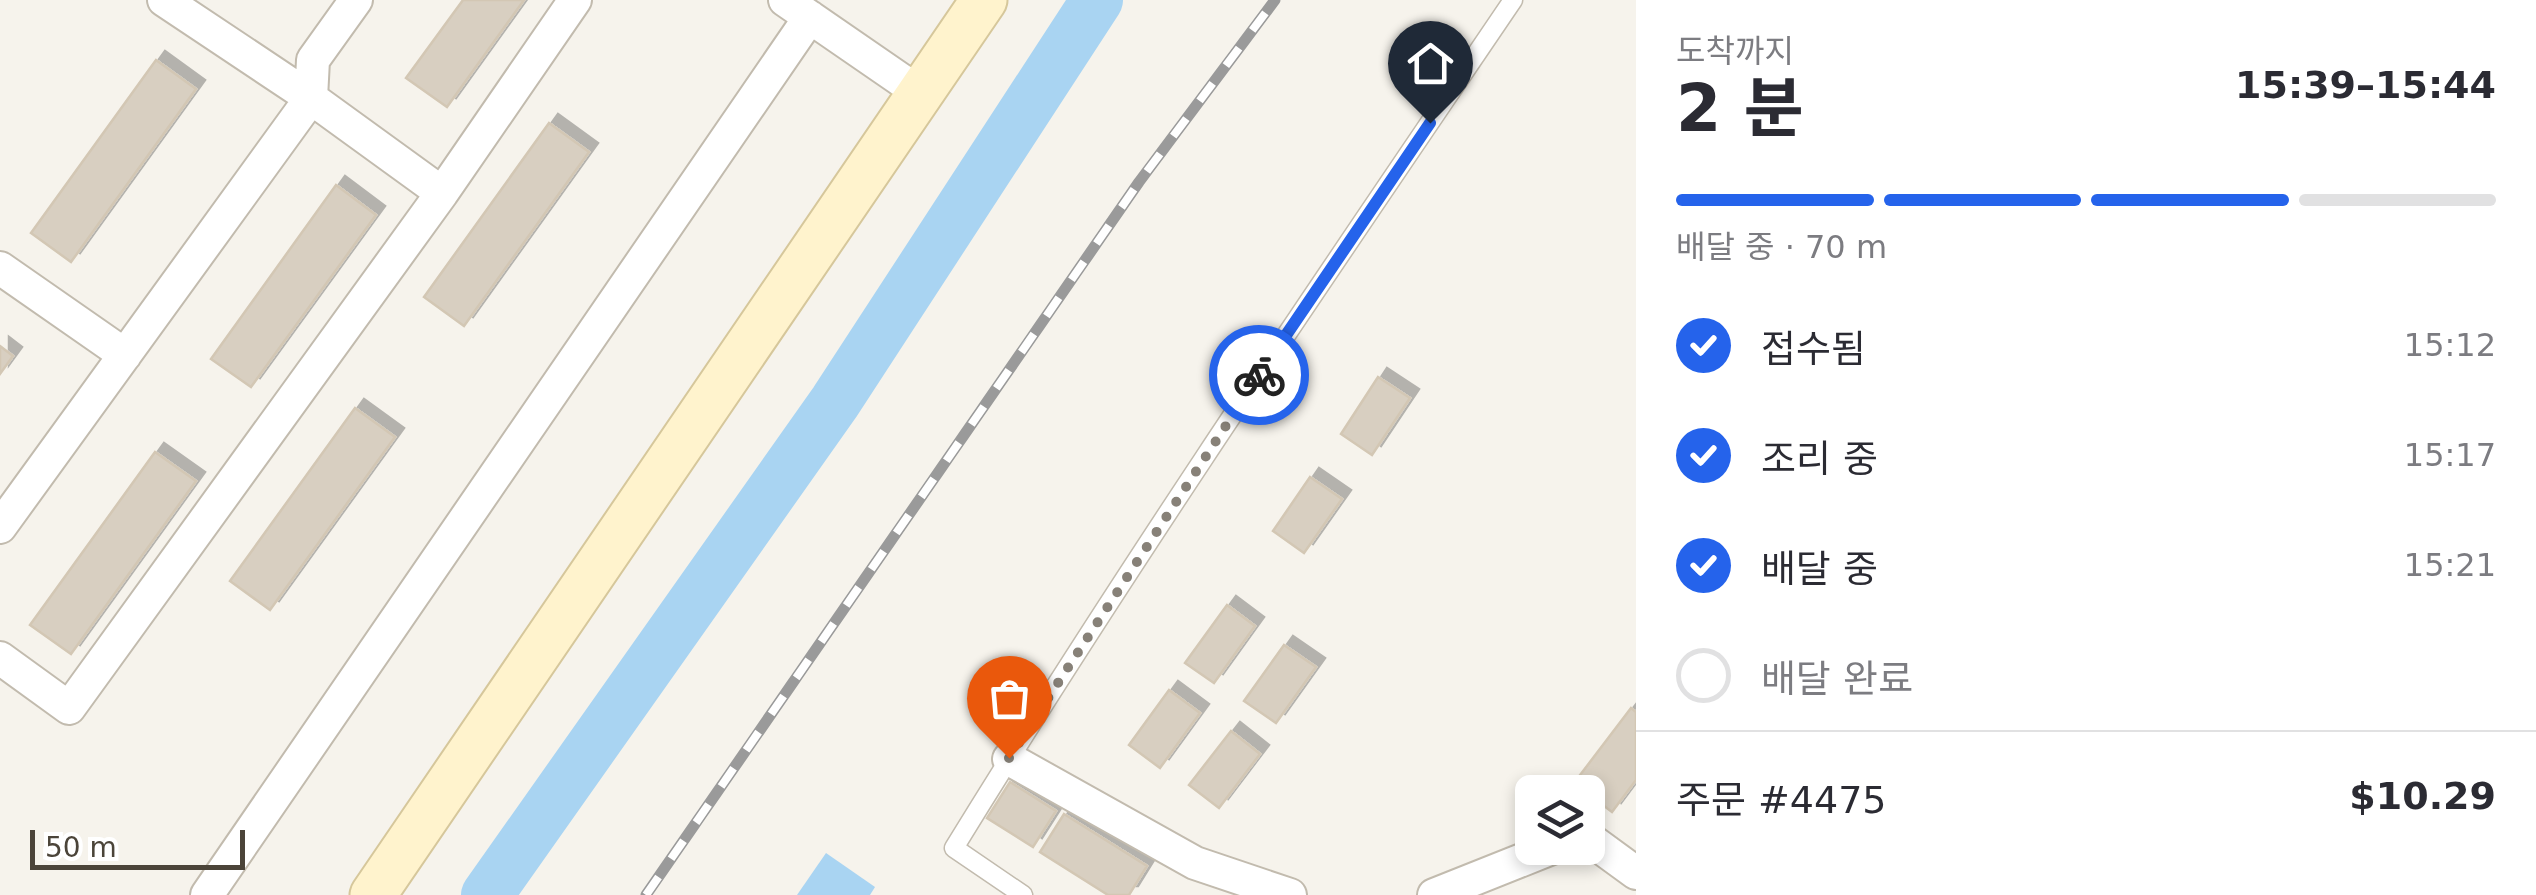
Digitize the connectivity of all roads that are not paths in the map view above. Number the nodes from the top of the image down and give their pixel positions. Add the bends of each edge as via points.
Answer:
1 (164, 0) edge
2 (356, 0) edge
3 (575, 0) edge
4 (984, 0) edge
5 (1513, 0) edge
6 (797, 8) edge
7 (920, 93) junction
8 (310, 98) junction
9 (442, 193) junction
10 (0, 268) edge
11 (125, 355) junction
12 (0, 527) edge
13 (0, 658) edge
14 (1009, 758) junction
15 (1605, 851) edge
16 (1515, 863) edge
17 (1636, 874) edge
18 (207, 895) edge
19 (374, 895) edge
20 (1023, 895) edge
21 (1290, 895) edge
22 (1434, 895) edge

1 - 8 street
2 - 8 street via 313,60
3 - 9 street
4 - 7 street
5 - 14 lane
6 - 7 street
6 - 18 street
7 - 19 street
8 - 9 street
8 - 11 street
9 - 13 street via 70,708
10 - 11 street
11 - 12 street
14 - 20 lane via 954,848
14 - 21 street via 1195,863
15 - 17 street
16 - 22 street

